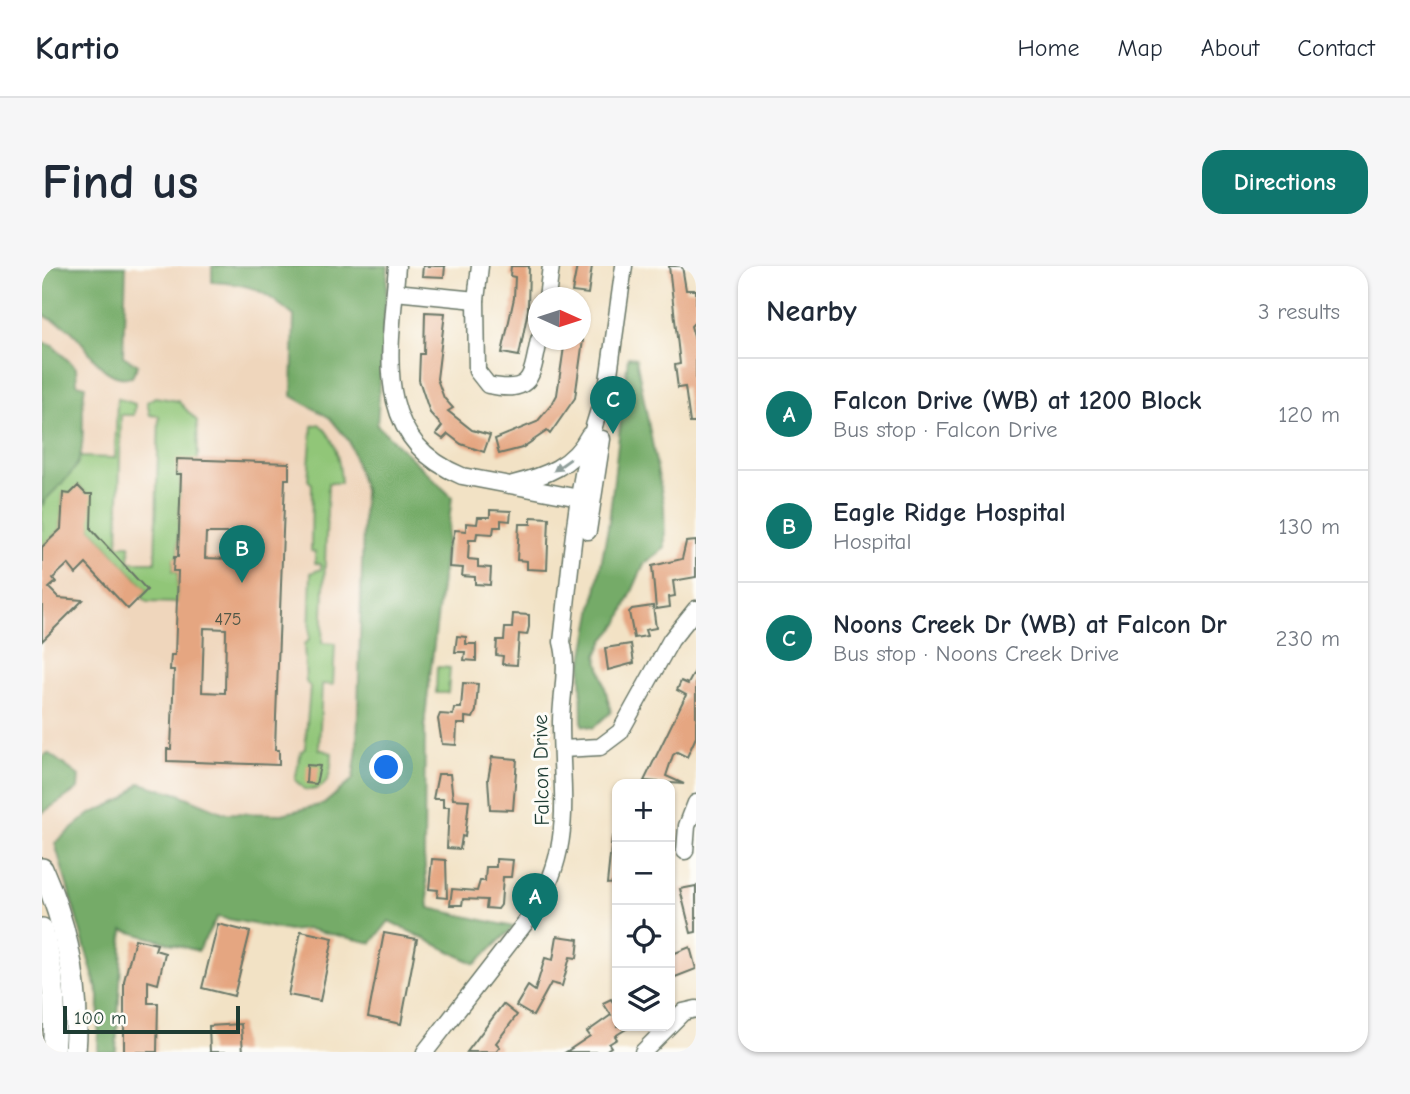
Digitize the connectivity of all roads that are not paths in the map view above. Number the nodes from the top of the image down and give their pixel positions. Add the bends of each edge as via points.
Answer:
1 (397, 266) edge
2 (480, 266) edge
3 (551, 266) edge
4 (624, 266) edge
5 (548, 287) edge
6 (395, 292) junction
7 (476, 300) junction
8 (537, 350) edge
9 (605, 394) junction
10 (596, 417) junction
11 (506, 485) junction
12 (587, 500) junction
13 (696, 609) edge
14 (562, 749) junction
15 (696, 803) edge
16 (685, 851) dead end
17 (42, 869) edge
18 (42, 929) edge
19 (696, 1009) edge
20 (675, 1019) edge
21 (663, 1031) edge
22 (431, 1050) edge
23 (53, 1052) edge
24 (75, 1052) edge
25 (643, 1052) edge

1 - 6 street
2 - 7 street
3 - 5 street
4 - 9 street
6 - 7 street
6 - 11 street via 390,374 396,411 406,430 418,448 447,470
7 - 8 street via 477,371 488,385 510,390 531,376
9 - 10 street, Falcon Drive
9 - 12 street via 605,419
10 -> 11 street via 587,438 567,462 544,476
10 - 12 street, Falcon Drive
11 - 12 street
12 - 14 street, Falcon Drive via 572,641 565,653
13 - 14 street via 671,640 620,732 600,747
14 - 22 street, Falcon Drive via 565,814 552,878 532,914
15 - 16 street via 687,826
17 - 24 main road via 69,952 75,991
18 - 23 main road via 54,993
19 - 20 street
21 - 25 street

